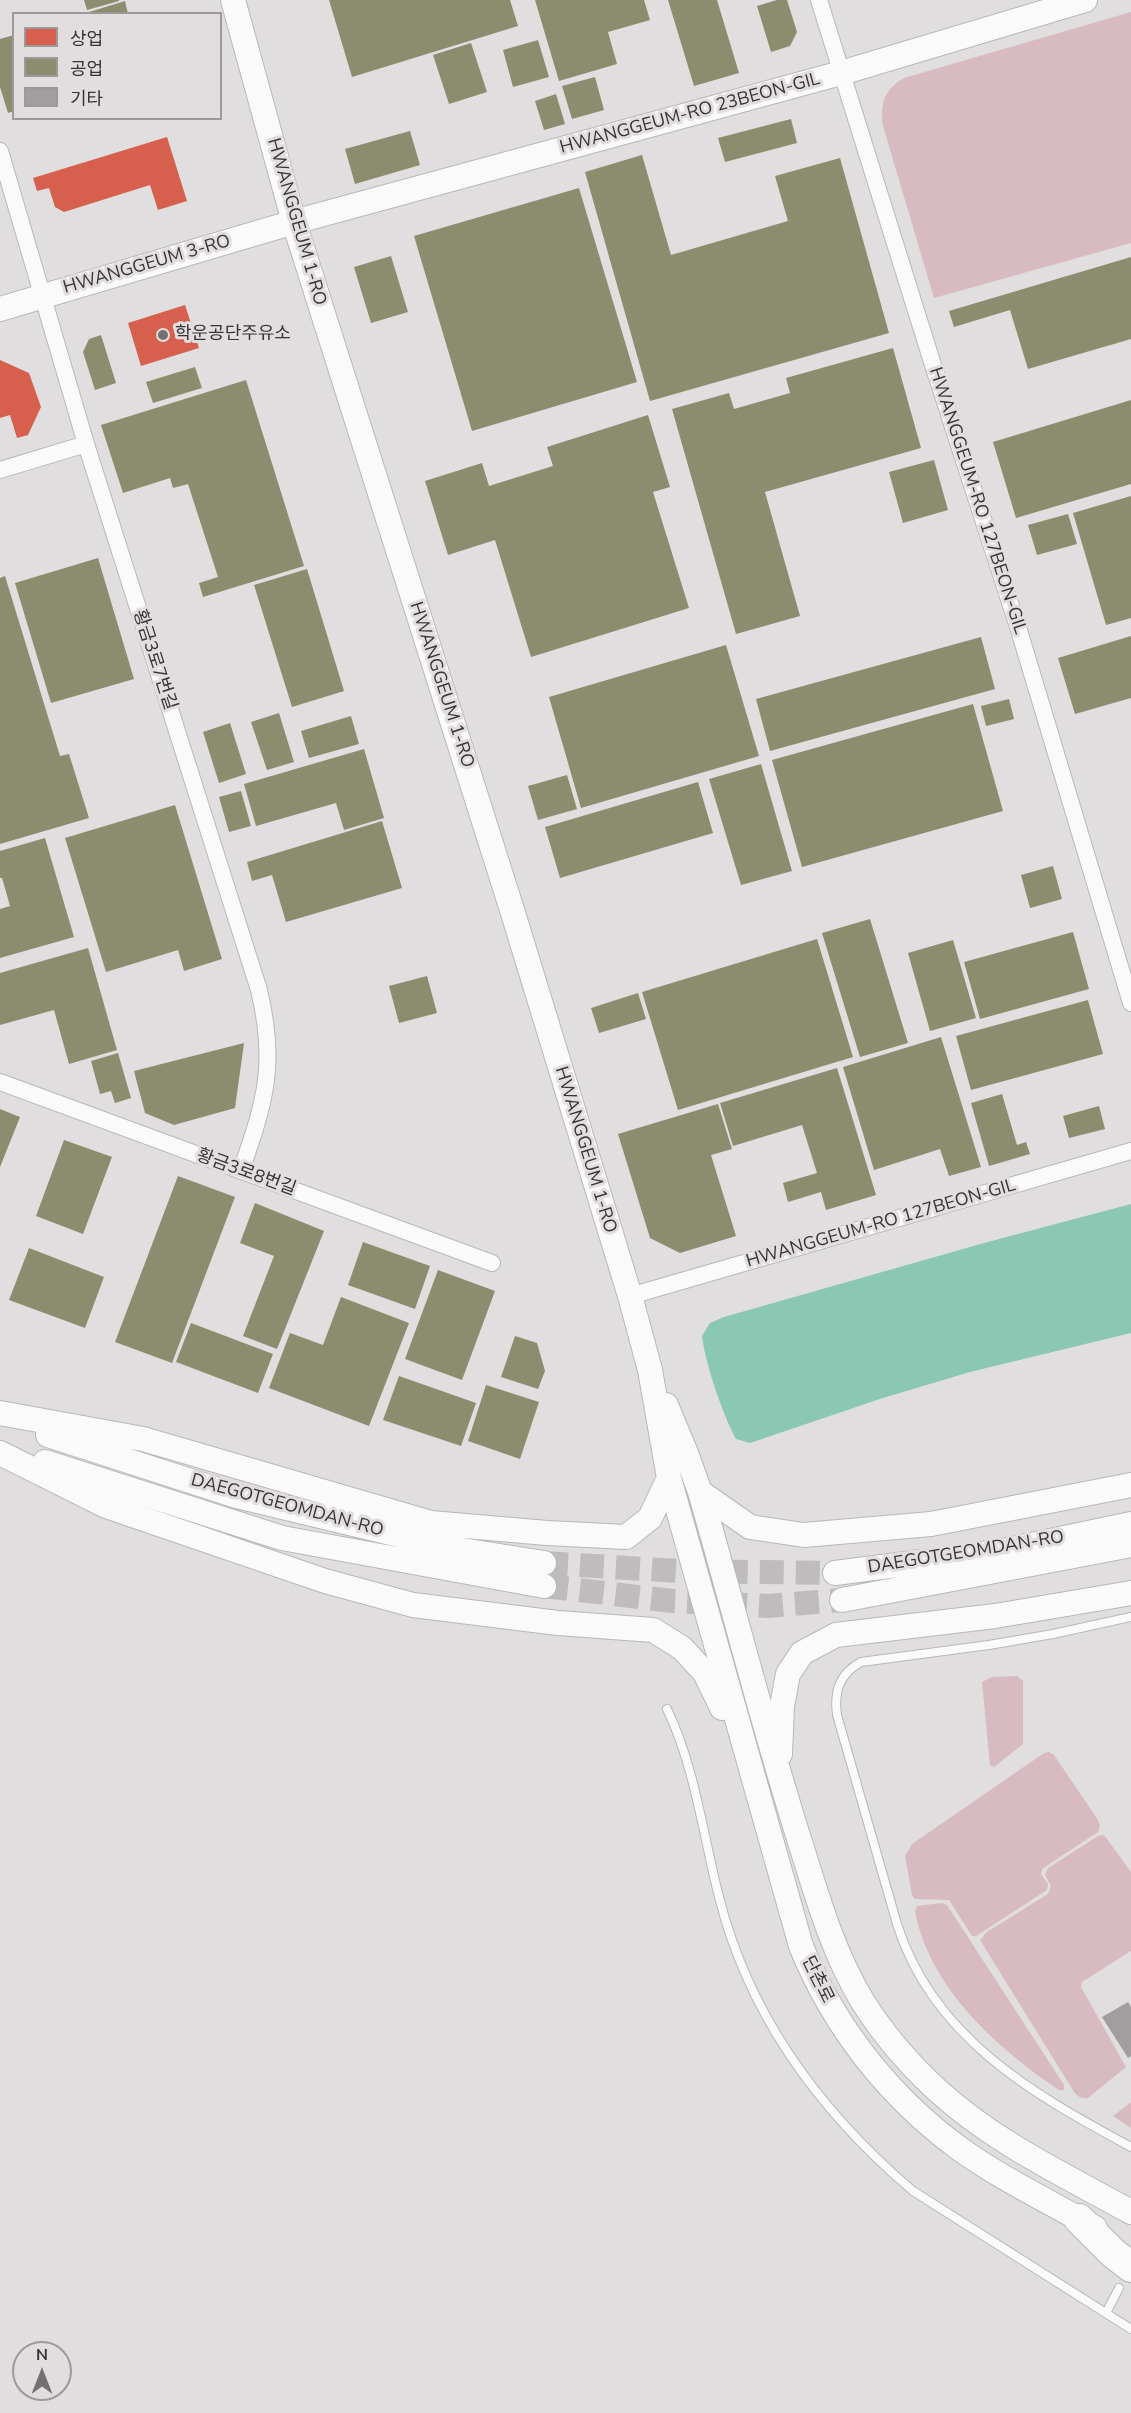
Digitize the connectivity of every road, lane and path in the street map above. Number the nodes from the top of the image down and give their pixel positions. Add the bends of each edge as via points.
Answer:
1 (233, 0) edge
2 (819, 0) edge
3 (1085, 0) edge
4 (841, 73) junction
5 (0, 151) edge
6 (3, 169) edge
7 (294, 222) junction
8 (43, 296) junction
9 (0, 309) edge
10 (86, 444) junction
11 (0, 470) edge
12 (1131, 1003) edge
13 (0, 1082) edge
14 (1131, 1151) edge
15 (241, 1171) junction
16 (492, 1263) dead end
17 (630, 1296) junction
18 (650, 1370) junction
19 (0, 1413) edge
20 (0, 1419) edge
21 (0, 1448) edge
22 (0, 1453) edge
23 (669, 1478) junction
24 (1131, 1485) edge
25 (700, 1492) junction
26 (1131, 1524) edge
27 (1131, 1545) edge
28 (835, 1573) tunnel mouth
29 (696, 1577) joint
30 (725, 1578) joint
31 (1131, 1593) edge
32 (842, 1600) tunnel mouth
33 (1131, 1617) edge
34 (667, 1709) dead end
35 (750, 1764) junction
36 (779, 1777) junction
37 (1131, 2147) edge
38 (1131, 2212) edge
39 (1079, 2219) junction
40 (1131, 2249) edge
41 (1125, 2277) edge
42 (1106, 2313) junction
43 (1131, 2329) edge

1 - 7 main road, HWANGGEUM 1-RO
2 - 4 street, HWANGGEUM-RO 127BEON-GIL
3 - 4 main road, HWANGGEUM-RO 23BEON-GIL
4 - 7 main road, HWANGGEUM-RO 23BEON-GIL
4 - 12 street, HWANGGEUM-RO 127BEON-GIL via 1018,627
5 - 6 street, 황금3로7번길
6 - 8 street, 황금3로7번길
7 - 8 main road, HWANGGEUM 3-RO
7 - 17 main road, HWANGGEUM 1-RO
8 - 9 main road, HWANGGEUM 3-RO
8 - 10 street, 황금3로7번길
10 - 11 street
10 - 15 street, 황금3로7번길 via 265,1015 265,1096
13 - 15 street, 황금3로8번길
14 - 17 street, HWANGGEUM-RO 127BEON-GIL
15 - 16 street, 황금3로8번길
17 - 18 main road, HWANGGEUM 1-RO
18 - 23 main road, HWANGGEUM 1-RO
18 - 25 main road, HWANGGEUM 1-RO
19 - 23 main road via 143,1439 431,1523 626,1537 650,1518
20 - 21 main road, DAEGOTGEOMDAN-RO via 237,1496 462,1550 544,1574 282,1538
22 - 35 main road via 106,1506 325,1581 413,1605 653,1630 682,1648 705,1673
23 - 29 main road, HWANGGEUM 1-RO
24 - 25 main road via 931,1524 804,1535 750,1527
25 - 30 main road, HWANGGEUM 1-RO
26 - 28 main road, DAEGOTGEOMDAN-RO via 998,1552
27 - 32 main road, DAEGOTGEOMDAN-RO
29 - 35 main road, 단촌로
30 - 36 main road, 단촌로
31 - 36 main road via 995,1616 836,1635 802,1653 788,1674 782,1706
33 - 37 lane via 1062,1633 861,1662 842,1677 835,1700 905,1950 923,1984 997,2066 1043,2098
34 - 42 lane via 686,1759 739,1962 790,2058 850,2132 913,2191
35 - 39 main road, 단촌로 via 801,1946 828,2004 871,2066 921,2117 961,2149
36 - 38 main road, 단촌로 via 831,1936 881,2029 961,2111 1022,2151
39 - 40 main road, 단촌로
39 - 41 highway via 1113,2253
41 - 42 lane
42 - 43 lane

